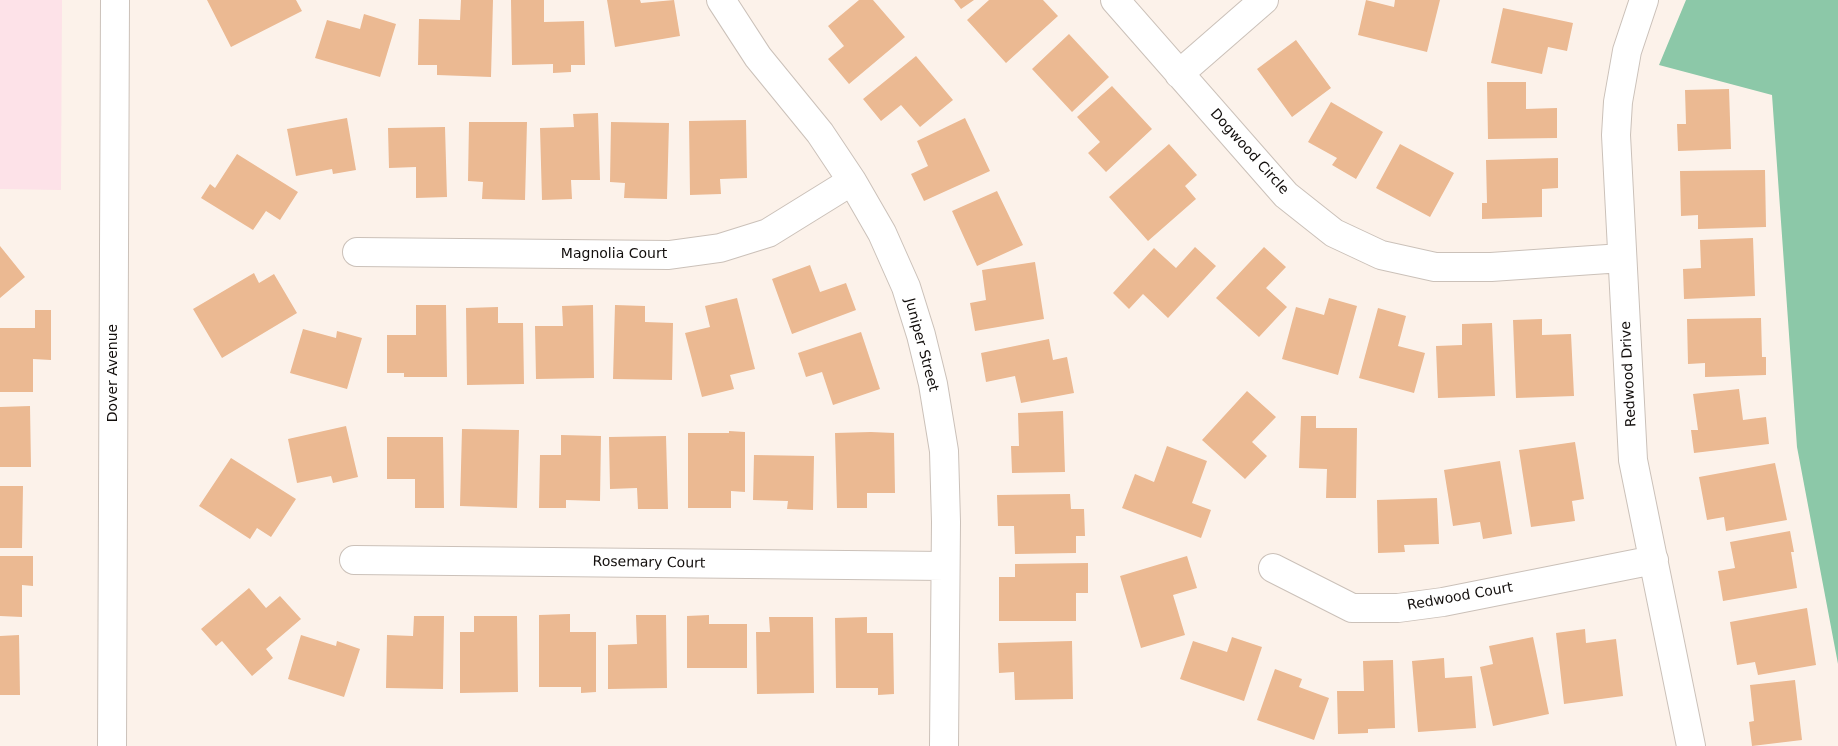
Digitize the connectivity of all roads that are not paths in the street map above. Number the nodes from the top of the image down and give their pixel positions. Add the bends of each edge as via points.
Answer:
1 (115, 0) edge
2 (721, 0) edge
3 (1115, 0) edge
4 (1264, 0) edge
5 (1644, 0) edge
6 (1179, 74) junction
7 (852, 181) junction
8 (357, 252) dead end
9 (1622, 258) junction
10 (354, 560) dead end
11 (1654, 560) junction
12 (945, 566) junction
13 (1273, 568) dead end
14 (112, 746) edge
15 (944, 746) edge
16 (1690, 746) edge

1 - 14 street, Dover Avenue
2 - 7 street, Juniper Street via 758,57 820,133
3 - 6 street, Dogwood Circle
4 - 6 street
5 - 9 street, Redwood Drive via 1627,52 1618,102 1616,135
6 - 9 street, Dogwood Circle via 1286,195 1334,233 1381,255 1435,267 1491,267
7 - 8 street, Magnolia Court via 768,233 720,248 669,255
7 - 12 street, Juniper Street via 882,233 906,287 933,384 944,451
9 - 11 street, Redwood Drive via 1634,460
10 - 12 street, Rosemary Court
11 - 13 street, Redwood Court via 1398,608 1352,608
11 - 16 street, Redwood Drive
12 - 15 street, Juniper Street

